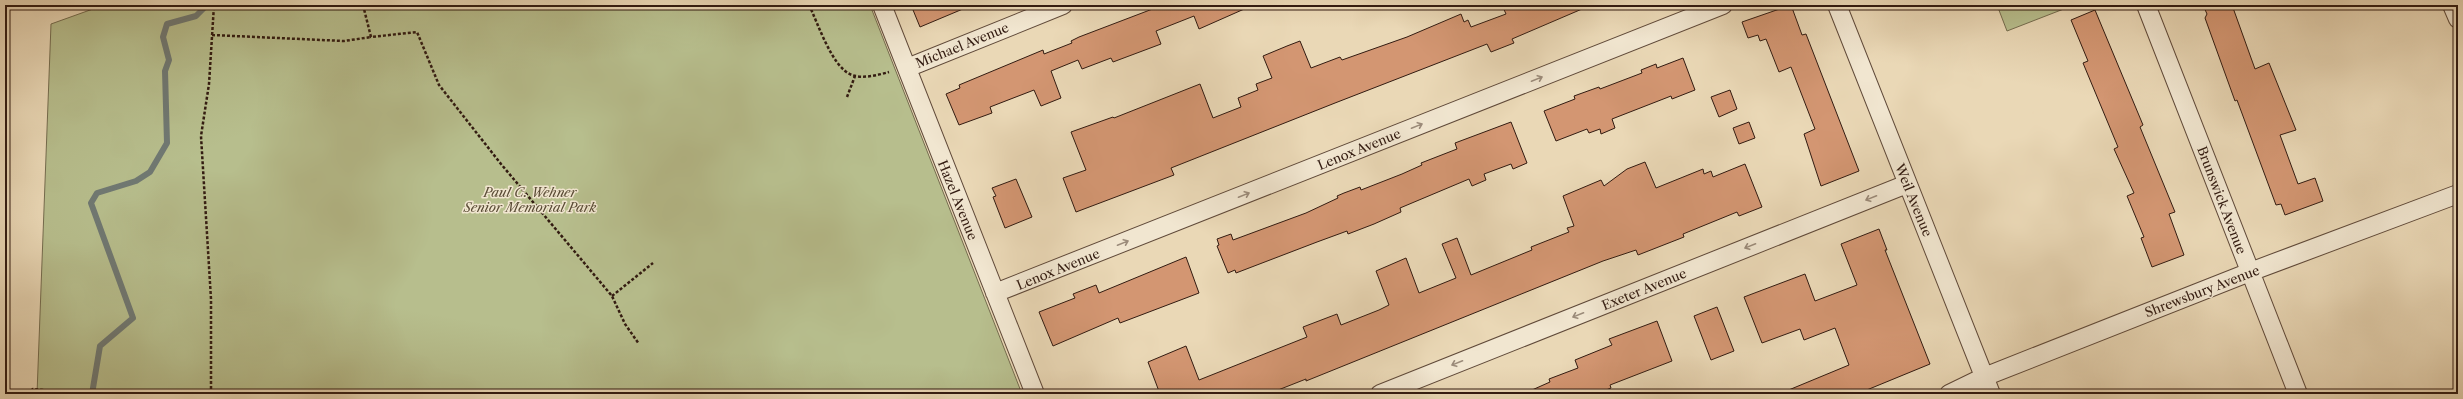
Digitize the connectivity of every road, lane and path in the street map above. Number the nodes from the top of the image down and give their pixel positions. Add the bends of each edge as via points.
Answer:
1 (214, 5) edge
2 (363, 5) edge
3 (809, 5) edge
4 (882, 5) edge
5 (1063, 5) edge
6 (1723, 5) edge
7 (1837, 5) edge
8 (2146, 5) edge
9 (2452, 5) edge
10 (2458, 19) edge
11 (212, 35) junction
12 (371, 37) junction
13 (906, 68) junction
14 (855, 76) junction
15 (847, 97) dead end
16 (1907, 184) junction
17 (2458, 194) edge
18 (653, 263) dead end
19 (2250, 272) junction
20 (995, 293) junction
21 (612, 296) junction
22 (640, 344) dead end
23 (1984, 377) junction
24 (211, 393) edge
25 (27, 394) edge
26 (84, 394) edge
27 (151, 394) edge
28 (199, 394) edge
29 (1035, 394) edge
30 (1380, 394) edge
31 (1949, 394) edge
32 (1991, 394) edge
33 (2298, 394) edge

1 - 11 path
2 - 12 path
3 - 14 path via 833,57 840,67
4 - 13 street, Hazel Avenue
5 - 13 street, Michael Avenue
20 -> 6 street, Lenox Avenue
7 - 16 street, Weil Avenue
8 - 19 street, Brunswick Avenue
9 - 10 street
11 - 12 path via 344,41
11 - 24 path via 209,84 201,136 211,298
12 - 21 path via 417,32 439,85 501,164
13 - 14 path via 872,76
13 - 20 street, Hazel Avenue
14 - 15 path
16 - 23 street, Weil Avenue
16 -> 30 street, Exeter Avenue
17 - 19 street, Shrewsbury Avenue
18 - 21 path
19 - 23 street, Shrewsbury Avenue
19 - 33 street, Brunswick Avenue
20 - 29 street, Hazel Avenue
21 - 22 path via 625,324
23 - 31 street, Shrewsbury Avenue
23 - 32 street, Weil Avenue
24 - 28 path
25 - 26 path via 33,389
26 - 27 path

